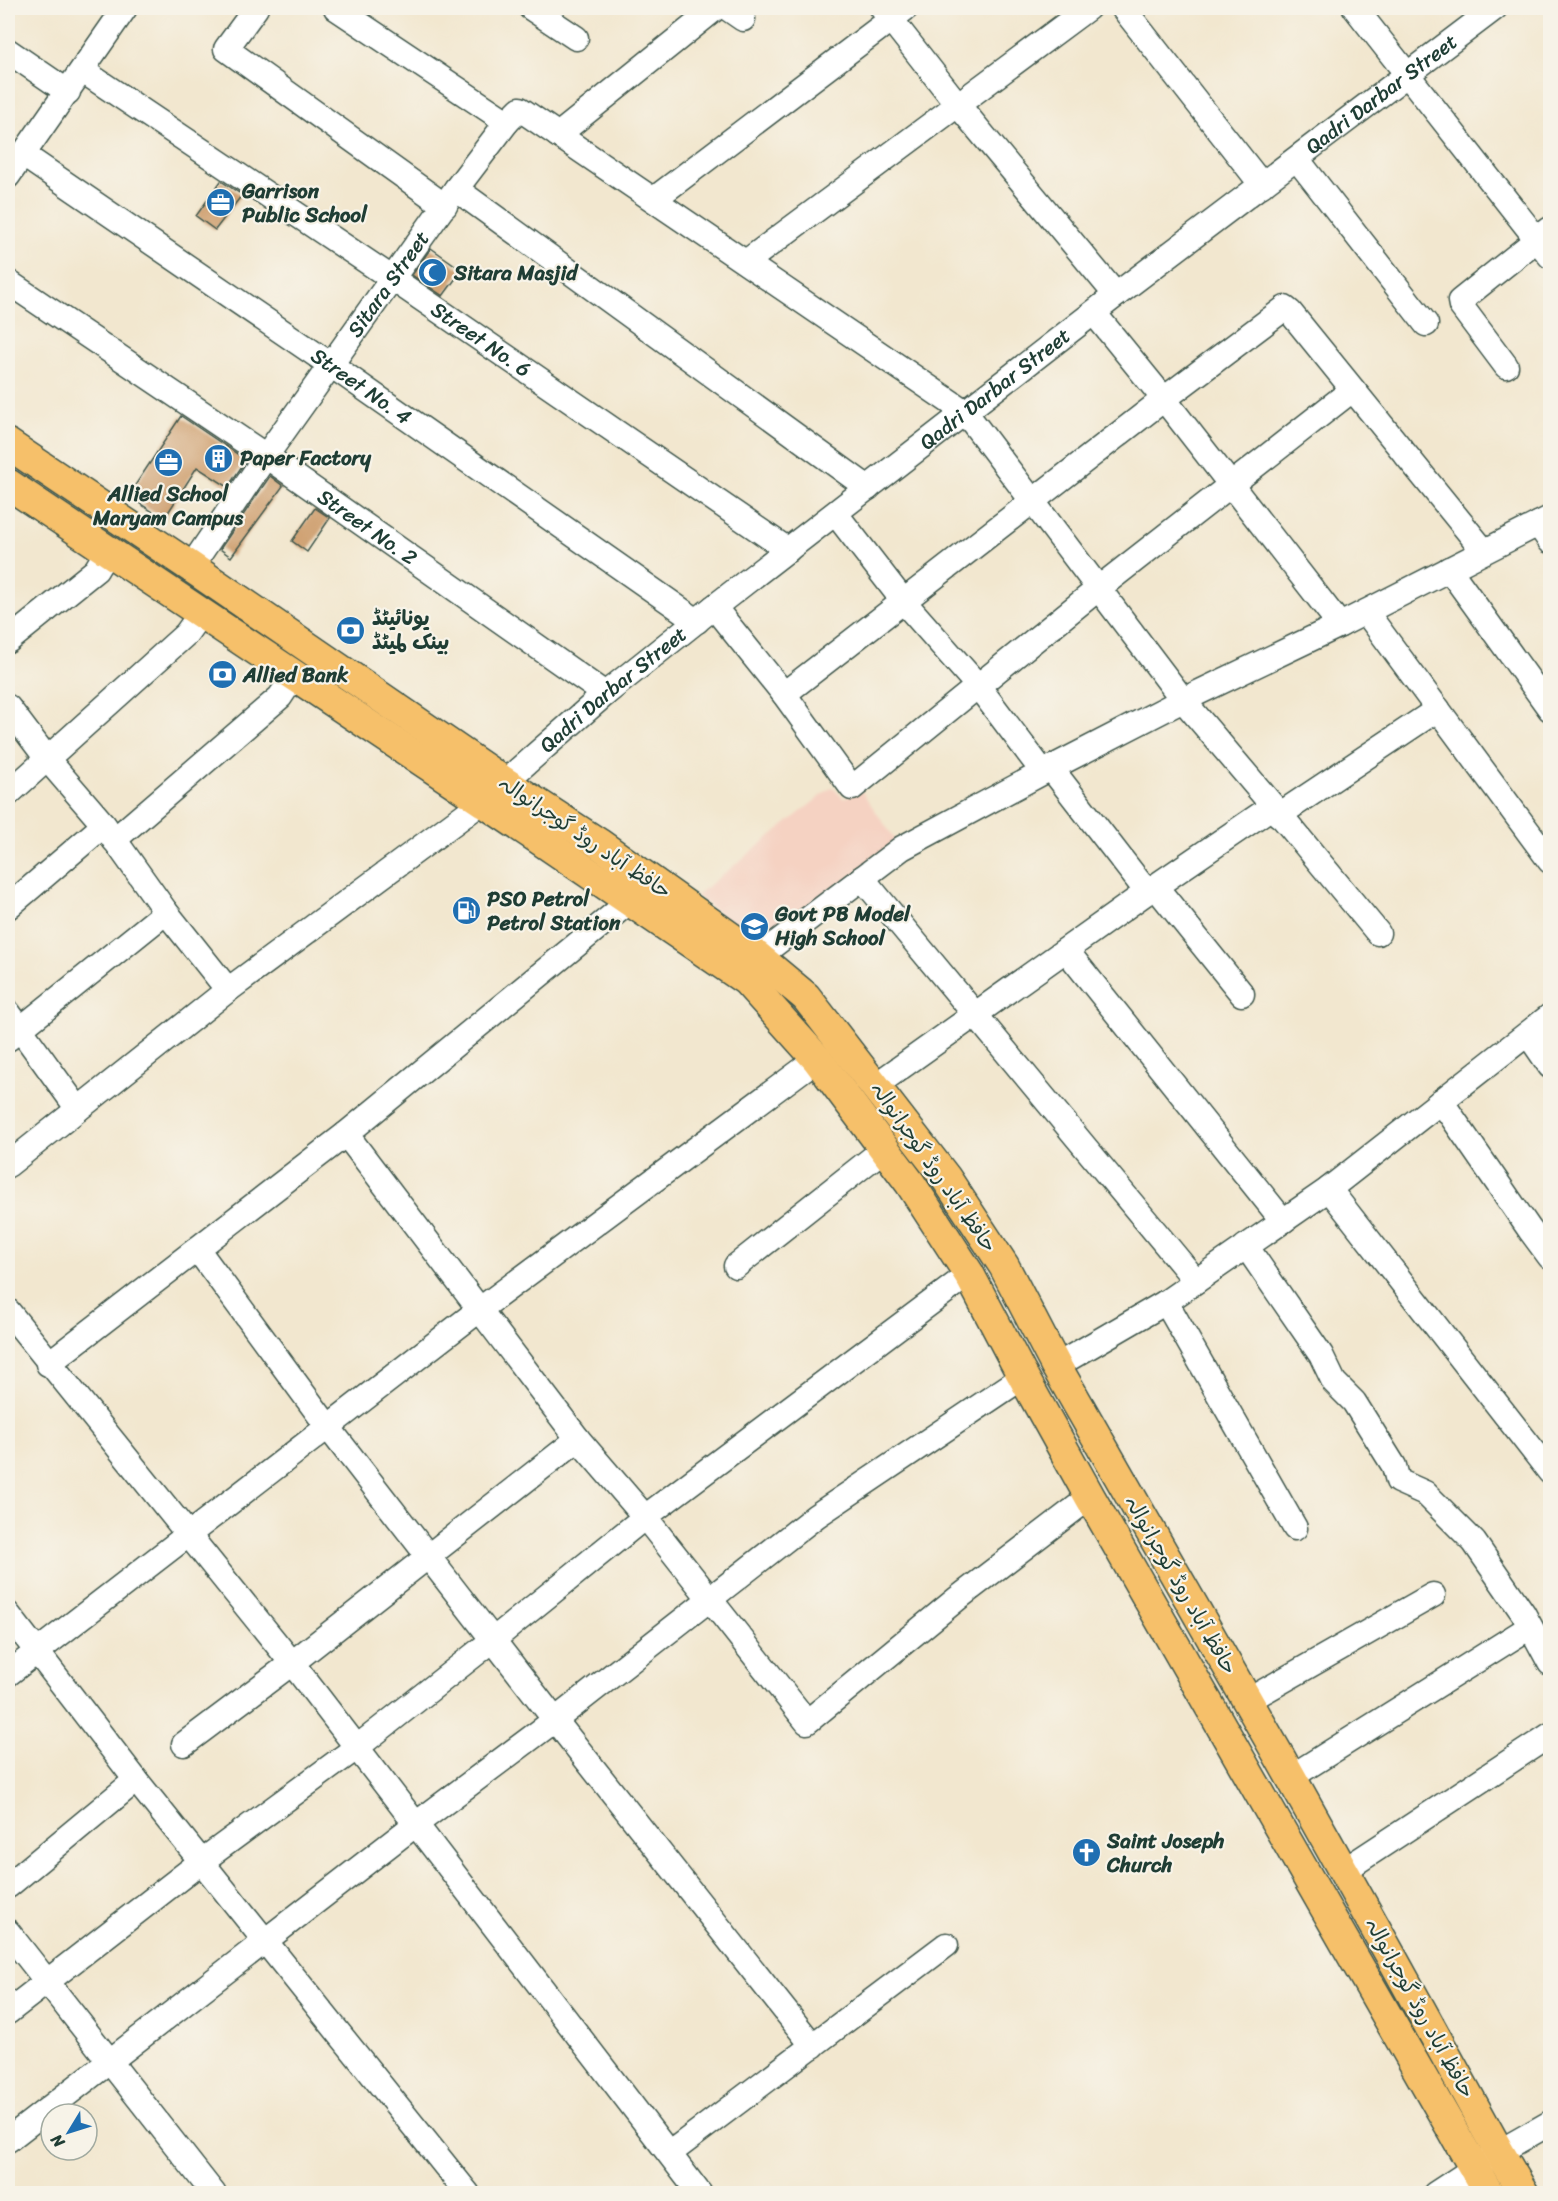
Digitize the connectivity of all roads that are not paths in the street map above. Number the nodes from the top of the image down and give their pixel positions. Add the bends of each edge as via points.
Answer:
1 (125, 8) edge
2 (256, 8) edge
3 (336, 8) edge
4 (531, 8) edge
5 (716, 8) edge
6 (1088, 8) edge
7 (1123, 8) edge
8 (1355, 8) edge
9 (892, 11) edge
10 (1482, 11) edge
11 (576, 38) dead end
12 (8, 51) edge
13 (83, 70) junction
14 (1407, 74) junction
15 (68, 92) junction
16 (958, 105) junction
17 (507, 122) junction
18 (558, 135) junction
19 (22, 154) junction
20 (1297, 159) junction
21 (8, 176) edge
22 (1262, 185) junction
23 (451, 197) junction
24 (654, 199) junction
25 (1546, 241) edge
26 (746, 262) junction
27 (393, 279) junction
28 (8, 282) edge
29 (1116, 295) junction
30 (1094, 313) junction
31 (1426, 324) dead end
32 (331, 365) junction
33 (1506, 366) dead end
34 (1352, 390) junction
35 (1164, 399) junction
36 (965, 412) junction
37 (8, 444) edge
38 (266, 456) junction
39 (1231, 485) junction
40 (868, 488) junction
41 (10, 491) edge
42 (1032, 501) junction
43 (836, 514) junction
44 (1546, 528) edge
45 (108, 550) junction
46 (788, 550) junction
47 (1484, 551) junction
48 (191, 567) junction
49 (1449, 569) junction
50 (1099, 588) junction
51 (904, 602) junction
52 (1366, 612) junction
53 (201, 613) junction
54 (705, 614) junction
55 (1340, 625) junction
56 (8, 641) edge
57 (294, 676) junction
58 (978, 686) junction
59 (605, 694) junction
60 (784, 694) junction
61 (1183, 700) junction
62 (8, 707) edge
63 (1438, 709) junction
64 (1551, 709) edge
65 (48, 760) junction
66 (1047, 770) junction
67 (503, 781) junction
68 (8, 794) edge
69 (482, 802) junction
70 (1276, 810) junction
71 (109, 833) junction
72 (1551, 861) edge
73 (862, 878) junction
74 (1151, 889) junction
75 (630, 901) junction
76 (8, 907) edge
77 (166, 912) junction
78 (1378, 933) dead end
79 (1066, 950) junction
80 (758, 957) junction
81 (228, 990) junction
82 (1242, 994) dead end
83 (975, 1015) junction
84 (1551, 1016) edge
85 (12, 1027) edge
86 (1528, 1034) junction
87 (817, 1059) junction
88 (1551, 1066) edge
89 (876, 1085) junction
90 (1441, 1101) junction
91 (78, 1109) junction
92 (346, 1134) junction
93 (884, 1149) junction
94 (8, 1165) edge
95 (1329, 1189) junction
96 (1283, 1221) junction
97 (1246, 1246) junction
98 (198, 1250) junction
99 (1551, 1257) edge
100 (736, 1266) dead end
101 (969, 1274) junction
102 (1196, 1281) junction
103 (1166, 1302) junction
104 (479, 1310) junction
105 (8, 1311) edge
106 (48, 1364) junction
107 (1056, 1366) junction
108 (1023, 1377) junction
109 (328, 1427) junction
110 (578, 1439) junction
111 (1551, 1472) edge
112 (1090, 1497) junction
113 (645, 1517) junction
114 (1294, 1528) dead end
115 (187, 1536) junction
116 (428, 1555) junction
117 (1433, 1595) dead end
118 (710, 1599) junction
119 (8, 1614) edge
120 (1530, 1627) junction
121 (494, 1640) junction
122 (37, 1652) junction
123 (291, 1663) junction
124 (1551, 1663) edge
125 (8, 1674) edge
126 (1247, 1701) junction
127 (555, 1720) junction
128 (184, 1744) dead end
129 (1548, 1744) edge
130 (356, 1748) junction
131 (1291, 1777) junction
132 (136, 1780) junction
133 (416, 1824) junction
134 (202, 1862) junction
135 (1343, 1871) junction
136 (8, 1886) edge
137 (8, 1932) edge
138 (266, 1941) junction
139 (946, 1945) dead end
140 (46, 1982) junction
141 (8, 2012) edge
142 (813, 2046) junction
143 (109, 2062) junction
144 (1551, 2123) edge
145 (8, 2140) edge
146 (670, 2153) junction
147 (1487, 2171) edge
148 (214, 2193) edge
149 (468, 2193) edge
150 (700, 2193) edge
151 (1435, 2193) edge
152 (1524, 2193) edge

1 - 13 street
2 - 23 street via 226,49
3 - 17 street
4 - 11 street
5 - 18 street
6 - 16 street
7 - 22 street
8 - 14 street
9 - 16 street
9 - 24 street
10 - 14 street, Qadri Darbar Street
12 - 15 street
13 - 15 street
13 - 27 street, Street No. 6
14 - 20 street, Qadri Darbar Street
14 - 25 street
15 - 19 street
16 - 26 street
16 - 29 street
17 - 18 street via 520,109
17 - 23 street, Sitara Street
18 - 24 street
19 - 21 street
19 - 32 street, Street No. 4
20 - 22 street, Qadri Darbar Street
20 - 31 street
22 - 29 street, Qadri Darbar Street
23 - 27 street, Sitara Street
23 - 40 street
24 - 26 street
25 - 33 street via 1460,301
26 - 36 street
27 - 32 street, Sitara Street
27 - 46 street, Street No. 6
28 - 38 street, Street No. 2
29 - 30 street, Qadri Darbar Street
30 - 35 street
30 - 36 street, Qadri Darbar Street
32 - 38 street, Sitara Street
32 - 54 street, Street No. 4
34 - 35 street via 1285,308
34 - 39 street
34 - 47 street
35 - 39 street
35 - 42 street
36 - 40 street, Qadri Darbar Street
36 - 42 street
37 - 48 main road, حافظ آباد روڈ گوجرانوالہ
38 - 48 street, Sitara Street
38 - 59 street, Street No. 2
39 - 50 street
39 - 55 street
40 - 43 street, Qadri Darbar Street
41 - 45 main road, حافظ آباد روڈ گوجرانوالہ
42 - 50 street
42 - 51 street
43 - 46 street, Qadri Darbar Street
43 - 51 street
44 - 47 street
45 - 53 main road, حافظ آباد روڈ گوجرانوالہ
45 - 56 street via 96,570
46 - 54 street, Qadri Darbar Street
47 - 49 street
48 - 67 main road, حافظ آباد روڈ گوجرانوالہ
49 - 52 street
49 - 64 street
50 - 58 street
50 - 61 street
51 - 58 street
51 - 60 street
52 - 55 street
52 - 63 street
53 - 57 main road, حافظ آباد روڈ گوجرانوالہ
53 - 65 street via 186,634
54 - 59 street, Qadri Darbar Street
54 - 60 street, Street No. 4
55 - 61 street
57 - 69 main road, حافظ آباد روڈ گوجرانوالہ
57 - 71 street via 280,697
58 - 60 street, Street No. 4 via 852,788
58 - 66 street
59 - 67 street, Qadri Darbar Street
61 - 66 street
61 - 70 street
62 - 65 street
63 - 70 street
63 - 72 street
65 - 68 street
65 - 71 street
66 - 73 street via 902,848
66 - 74 street
67 - 69 street, Qadri Darbar Street
67 - 80 main road, حافظ آباد روڈ گوجرانوالہ
69 - 75 main road, حافظ آباد روڈ گوجرانوالہ
69 - 81 street, Qadri Darbar Street
70 - 74 street
70 - 78 street
71 - 76 street
71 - 77 street
73 - 80 street
73 - 83 street
74 - 79 street
74 - 82 street
75 - 87 main road, حافظ آباد روڈ گوجرانوالہ via 746,980
75 - 92 street
77 - 81 street
77 - 85 street
79 - 83 street
79 - 96 street
80 - 89 main road, حافظ آباد روڈ گوجرانوالہ via 806,997
81 - 91 street, Qadri Darbar Street
83 - 89 street
83 - 102 street
84 - 86 street
85 - 91 street
86 - 88 street
86 - 90 street
87 - 93 main road, حافظ آباد روڈ گوجرانوالہ
87 - 104 street
89 - 107 main road, حافظ آباد روڈ گوجرانوالہ via 946,1178 1004,1266
90 - 95 street
90 - 99 street
91 - 94 street, Qadri Darbar Street
92 - 98 street
92 - 104 street
93 - 100 street
93 - 101 main road, حافظ آباد روڈ گوجرانوالہ
95 - 96 street
95 - 111 street
96 - 97 street
97 - 102 street
97 - 120 street via 1322,1355 1334,1382 1354,1402 1394,1466 1398,1481 1425,1492 1474,1542
98 - 106 street
98 - 109 street
101 - 108 main road, حافظ آباد روڈ گوجرانوالہ
101 - 113 street
102 - 103 street
103 - 107 street
103 - 114 street
104 - 109 street
104 - 110 street
105 - 106 street
106 - 115 street
107 - 126 main road, حافظ آباد روڈ گوجرانوالہ
108 - 112 main road, حافظ آباد روڈ گوجرانوالہ
108 - 118 street via 816,1516
109 - 115 street
109 - 116 street
110 - 113 street
110 - 116 street
112 - 118 street via 958,1598 807,1722
112 - 147 main road, حافظ آباد روڈ گوجرانوالہ
113 - 118 street
113 - 121 street
115 - 122 street
115 - 123 street
116 - 121 street
116 - 123 street
117 - 126 street
118 - 127 street
119 - 122 street
120 - 124 street
120 - 131 street
121 - 127 street
121 - 130 street
122 - 125 street
122 - 132 street
123 - 128 street
123 - 130 street
126 - 131 main road, حافظ آباد روڈ گوجرانوالہ
127 - 133 street
127 - 142 street
129 - 135 street
130 - 133 street
130 - 134 street
131 - 135 main road, حافظ آباد روڈ گوجرانوالہ
132 - 134 street
132 - 136 street
133 - 138 street
133 - 146 street
134 - 138 street
134 - 140 street
135 - 147 main road, حافظ آباد روڈ گوجرانوالہ
137 - 140 street
138 - 143 street
138 - 149 street
139 - 142 street
140 - 141 street
140 - 143 street
142 - 146 street
143 - 145 street
143 - 148 street
144 - 147 street
146 - 150 street
147 - 151 street
147 - 152 main road, حافظ آباد روڈ گوجرانوالہ

